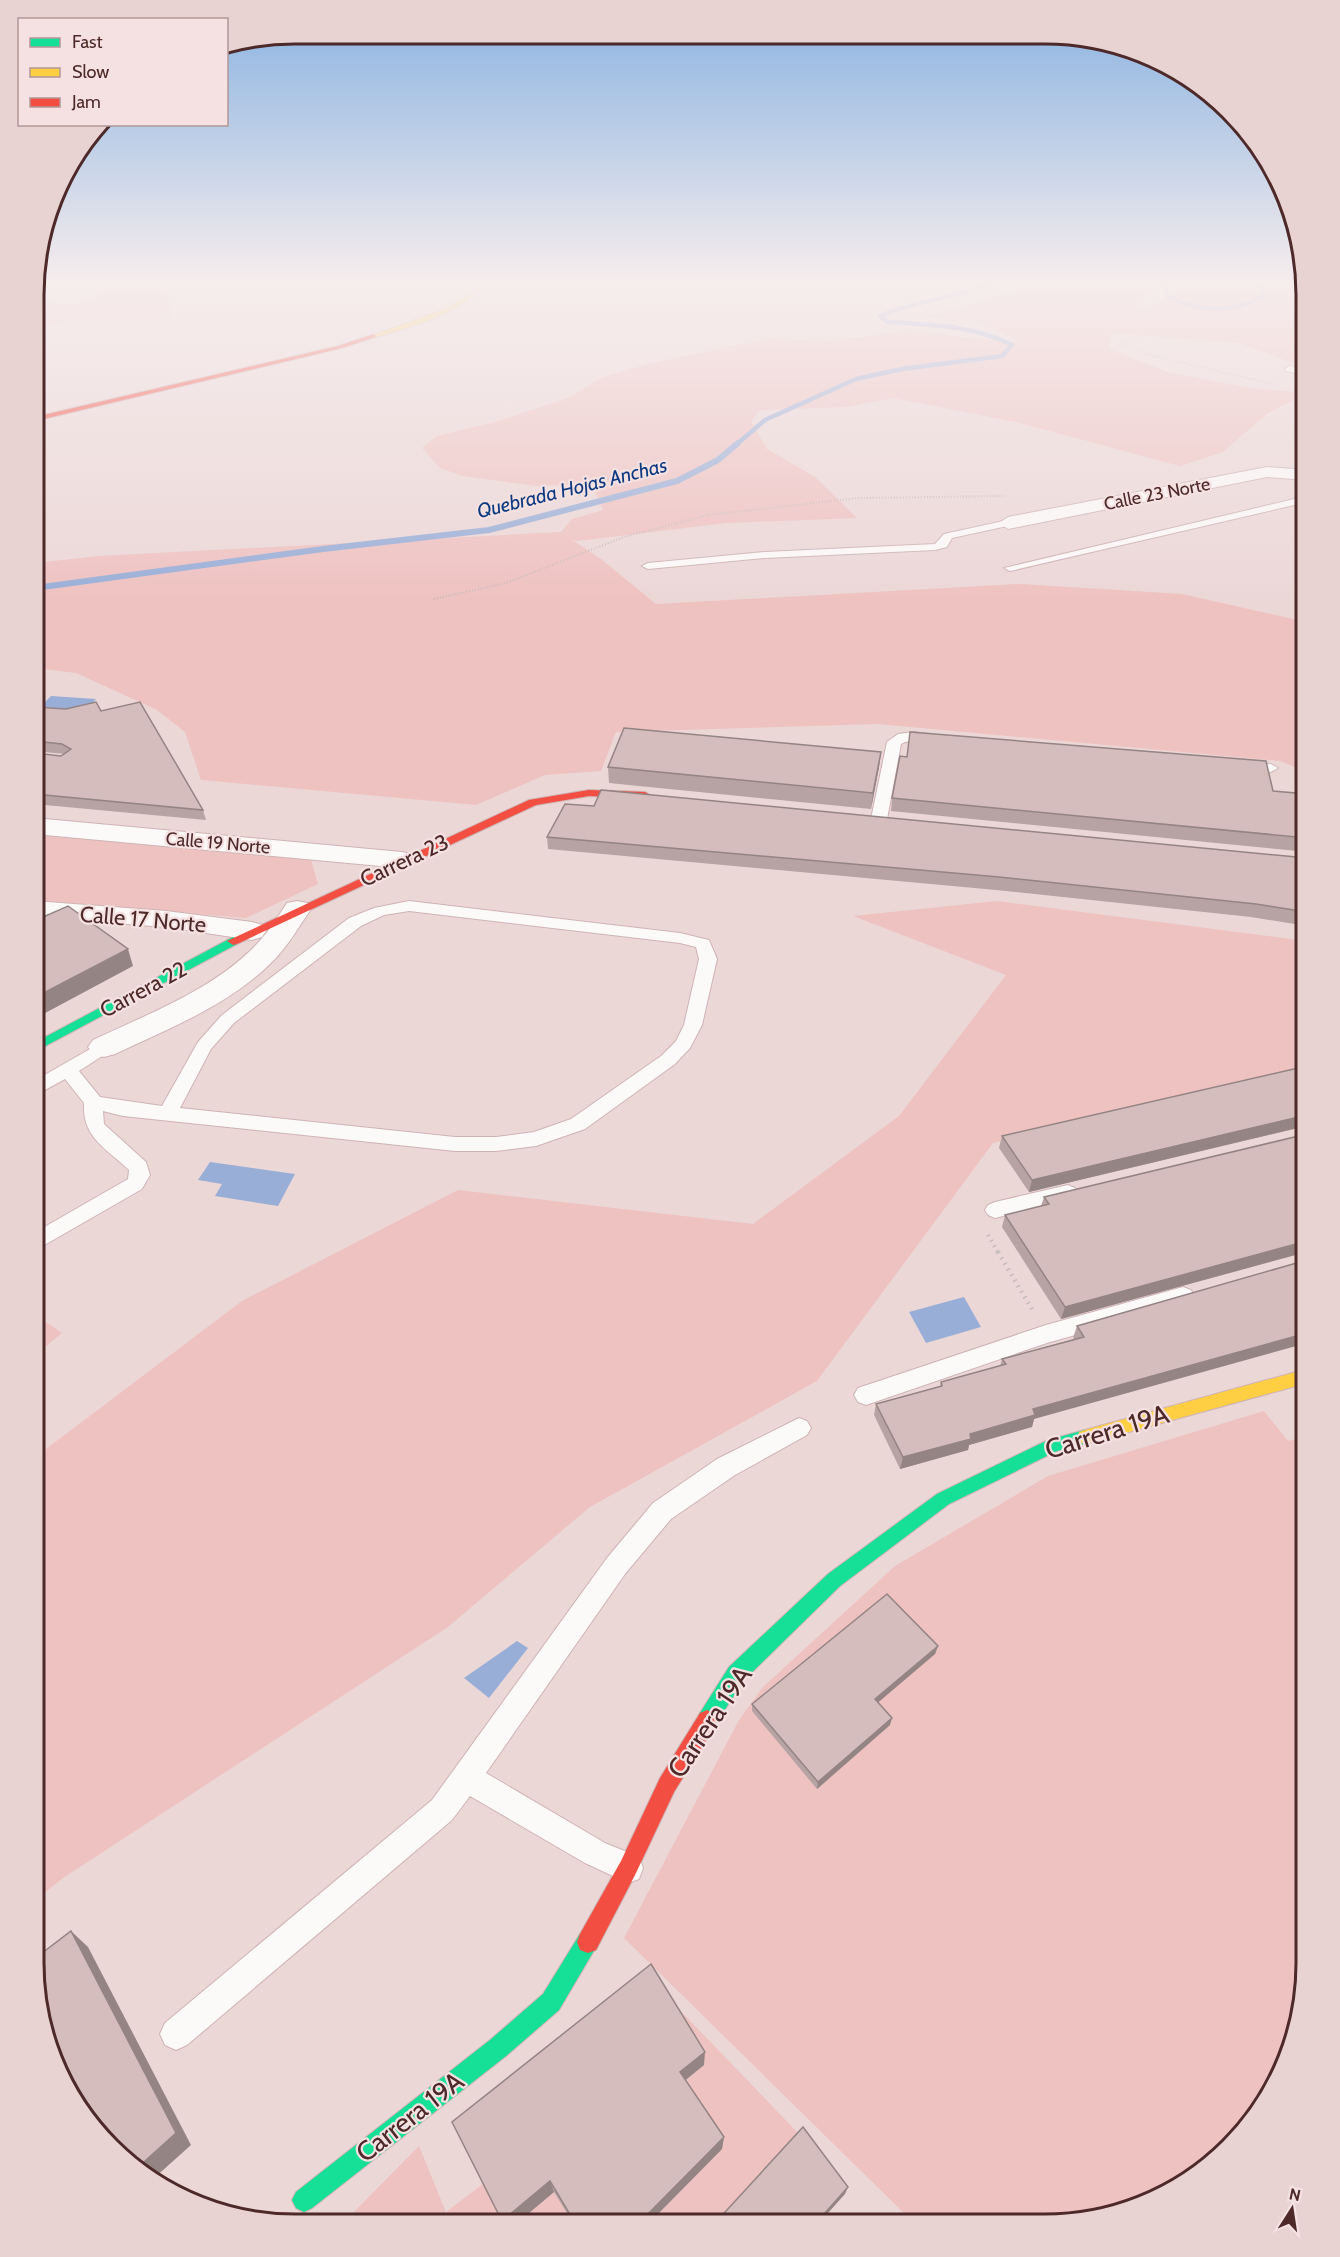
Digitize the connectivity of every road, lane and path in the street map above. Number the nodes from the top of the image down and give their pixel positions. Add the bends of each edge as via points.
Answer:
1 (161, 389) edge
2 (44, 417) edge
3 (1296, 474) edge
4 (1008, 496) dead end
5 (1296, 502) edge
6 (1008, 523) joint
7 (648, 566) dead end
8 (1010, 567) dead end
9 (434, 599) dead end
10 (955, 741) edge
11 (1225, 764) edge
12 (1272, 768) dead end
13 (664, 797) edge
14 (879, 819) edge
15 (44, 827) edge
16 (402, 860) junction
17 (297, 909) junction
18 (47, 910) edge
19 (252, 931) junction
20 (44, 1043) edge
21 (104, 1047) joint
22 (69, 1071) junction
23 (44, 1085) edge
24 (94, 1102) junction
25 (168, 1113) junction
26 (1087, 1188) edge
27 (995, 1210) joint
28 (44, 1237) edge
29 (1205, 1290) edge
30 (1046, 1334) junction
31 (1296, 1379) edge
32 (866, 1395) dead end
33 (799, 1428) dead end
34 (465, 1777) junction
35 (628, 1868) junction
36 (176, 2034) dead end
37 (292, 2211) edge

1 - 2 street
3 - 6 street, Calle 23 Norte via 1267,472
4 - 9 path via 858,498 708,515 624,537 506,583
5 - 8 lane
6 - 7 lane via 948,536 943,545 935,547 765,555
10 - 14 lane via 908,737 894,742
11 - 12 lane
13 - 16 street, Carrera 23 via 584,791 559,795
15 - 16 street, Calle 19 Norte
16 - 17 street, Carrera 23
17 - 19 street, Carrera 23
17 - 21 street via 275,941 247,968 194,1004
18 - 19 street, Calle 17 Norte via 166,919
19 - 20 street, Carrera 22
21 - 22 lane
22 - 23 lane
22 - 24 lane
24 - 25 lane
24 - 28 lane via 96,1128 139,1167 140,1175 135,1184
25 - 25 lane via 455,1144 536,1139 578,1124 668,1060 684,1044 693,1025 708,959 703,944 680,938 409,906 380,911 355,922 228,1019 204,1046
26 - 27 lane
27 - 30 path via 982,1225
29 - 30 lane
30 - 32 lane
31 - 35 street, Carrera 19A via 1054,1445 943,1499 834,1580 736,1674 667,1785
33 - 34 lane via 726,1467 662,1511 616,1566
34 - 35 lane
34 - 36 lane via 442,1810
35 - 37 street, Carrera 19A via 551,2002

